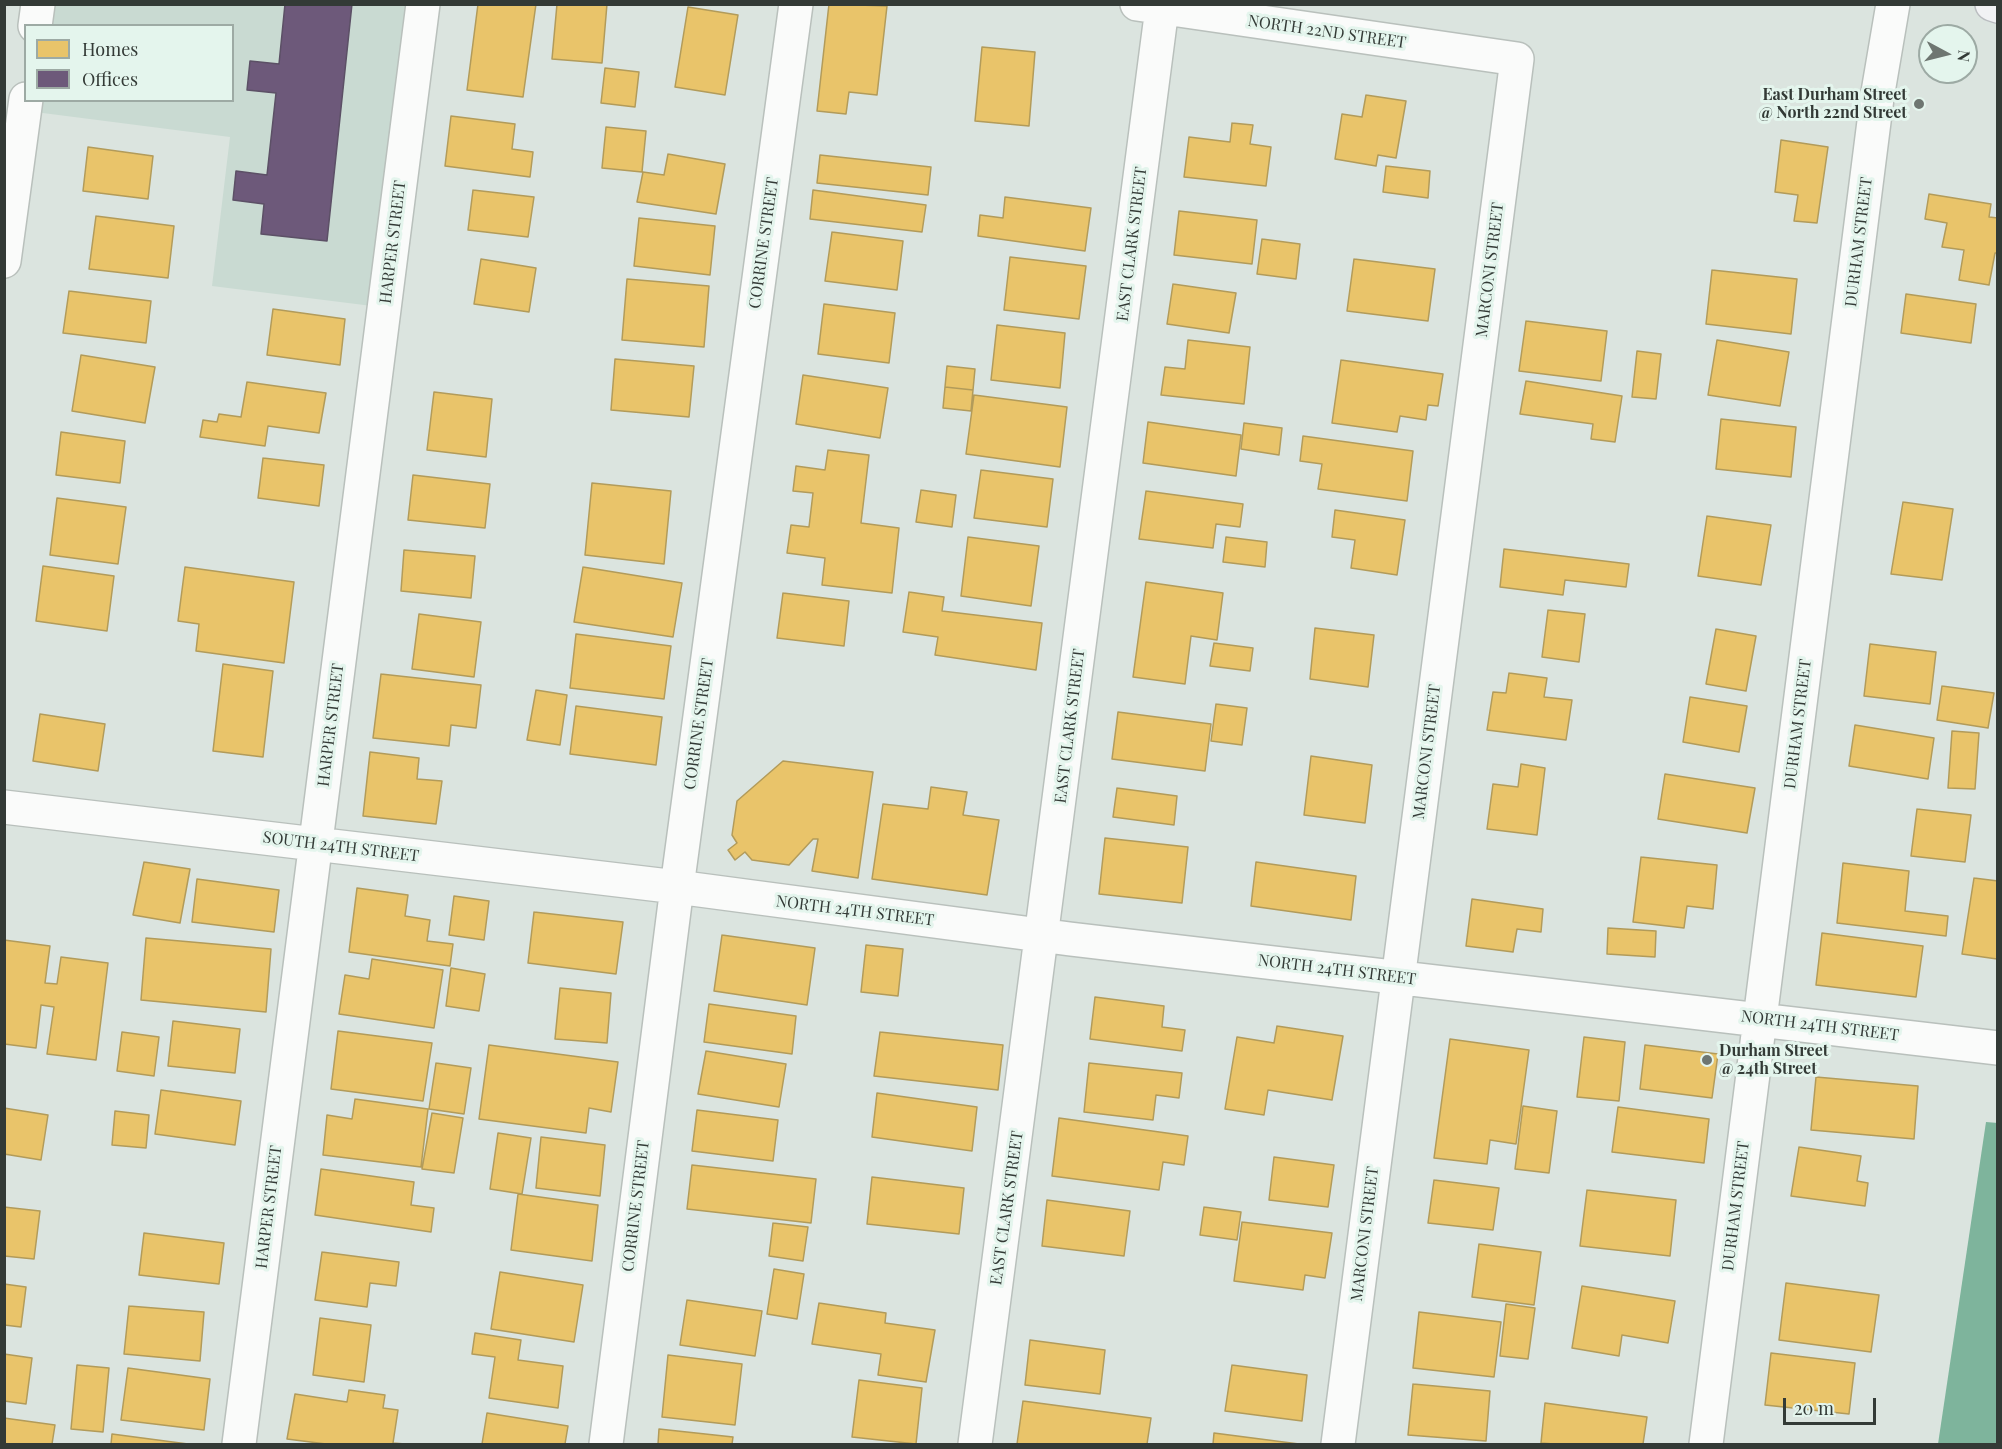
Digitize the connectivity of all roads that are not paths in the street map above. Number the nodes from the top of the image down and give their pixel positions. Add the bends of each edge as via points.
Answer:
1 (38, 4) edge
2 (423, 4) edge
3 (796, 4) edge
4 (1893, 4) edge
5 (1992, 4) edge
6 (1150, 6) edge
7 (1998, 6) edge
8 (35, 24) edge
9 (1517, 59) joint
10 (26, 102) edge
11 (4, 261) edge
12 (4, 807) edge
13 (316, 843) junction
14 (677, 887) junction
15 (1043, 936) junction
16 (1398, 976) junction
17 (1760, 1019) junction
18 (1998, 1048) edge
19 (239, 1444) edge
20 (606, 1444) edge
21 (975, 1444) edge
22 (1338, 1444) edge
23 (1706, 1444) edge

1 - 8 street
2 - 13 street, HARPER STREET
3 - 14 street, CORRINE STREET
4 - 17 street, DURHAM STREET via 1877,98
5 - 7 main road
6 - 9 street, NORTH 22ND STREET
6 - 15 street, EAST CLARK STREET
9 - 16 street, MARCONI STREET
10 - 11 street
12 - 13 street, SOUTH 24TH STREET
13 - 14 street, SOUTH 24TH STREET
13 - 19 street, HARPER STREET
14 - 15 street, NORTH 24TH STREET
14 - 20 street, CORRINE STREET
15 - 16 street, NORTH 24TH STREET
15 - 21 street, EAST CLARK STREET
16 - 17 street, NORTH 24TH STREET
16 - 22 street, MARCONI STREET
17 - 18 street, NORTH 24TH STREET
17 - 23 street, DURHAM STREET

